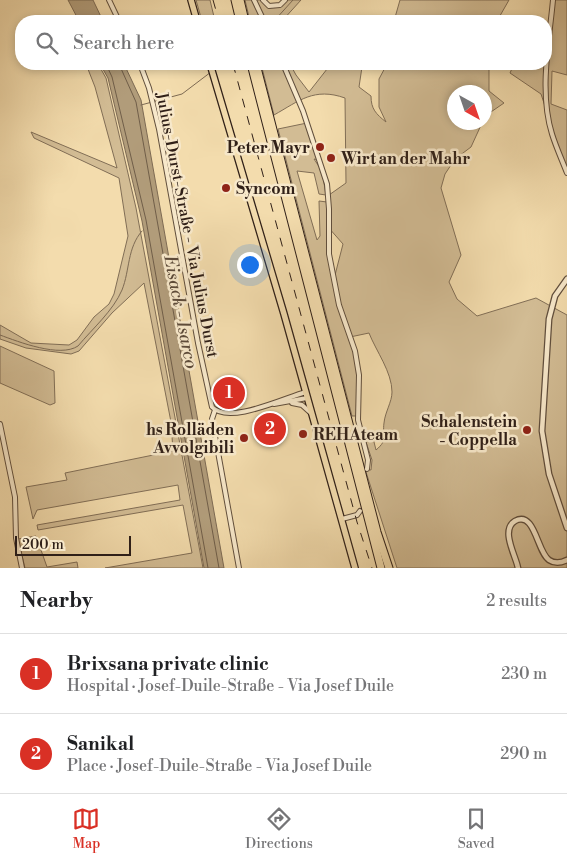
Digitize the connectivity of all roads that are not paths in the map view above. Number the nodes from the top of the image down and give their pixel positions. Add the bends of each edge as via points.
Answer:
1 (109, 0) edge
2 (191, 0) edge
3 (235, 0) edge
4 (240, 0) edge
5 (254, 0) edge
6 (263, 0) edge
7 (285, 0) edge
8 (552, 0) edge
9 (116, 15) edge
10 (196, 15) edge
11 (239, 15) edge
12 (244, 15) edge
13 (261, 15) edge
14 (551, 15) edge
15 (142, 70) edge
16 (211, 70) edge
17 (253, 70) edge
18 (258, 70) edge
19 (286, 70) edge
20 (547, 70) edge
21 (567, 173) edge
22 (567, 279) edge
23 (306, 395) junction
24 (290, 403) junction
25 (269, 405) junction
26 (215, 410) junction
27 (312, 414) junction
28 (0, 424) edge
29 (367, 469) dead end
30 (360, 511) dead end
31 (342, 519) junction
32 (567, 528) edge
33 (567, 560) edge
34 (22, 568) edge
35 (239, 568) edge
36 (355, 568) edge
37 (382, 568) edge
38 (389, 568) edge
39 (518, 568) edge

1 - 9 street
2 - 10 main road
3 - 11 highway
4 - 12 highway
5 - 13 street
6 - 7 street via 269,6 280,5
8 - 14 street
15 - 26 street, Julius-Durst-Straße - Via Julius Durst via 154,105 209,402
16 - 23 main road
17 - 37 highway
18 - 38 highway
19 - 29 street via 304,111 327,184 329,254 339,305 355,351 359,375 358,420 368,460
20 - 21 street via 547,109 551,132
22 - 32 street via 555,296 549,319 542,426 549,474
23 - 24 street
23 - 25 street
23 - 27 main road
24 - 25 street
24 - 27 street via 302,405
25 - 26 street via 228,414
26 - 35 street, Julius-Durst-Straße - Via Julius Durst via 212,419
27 - 31 main road
28 - 34 street via 14,496 16,538
30 - 31 street
31 - 36 main road
33 - 39 street via 548,559 532,526 518,520 508,533

